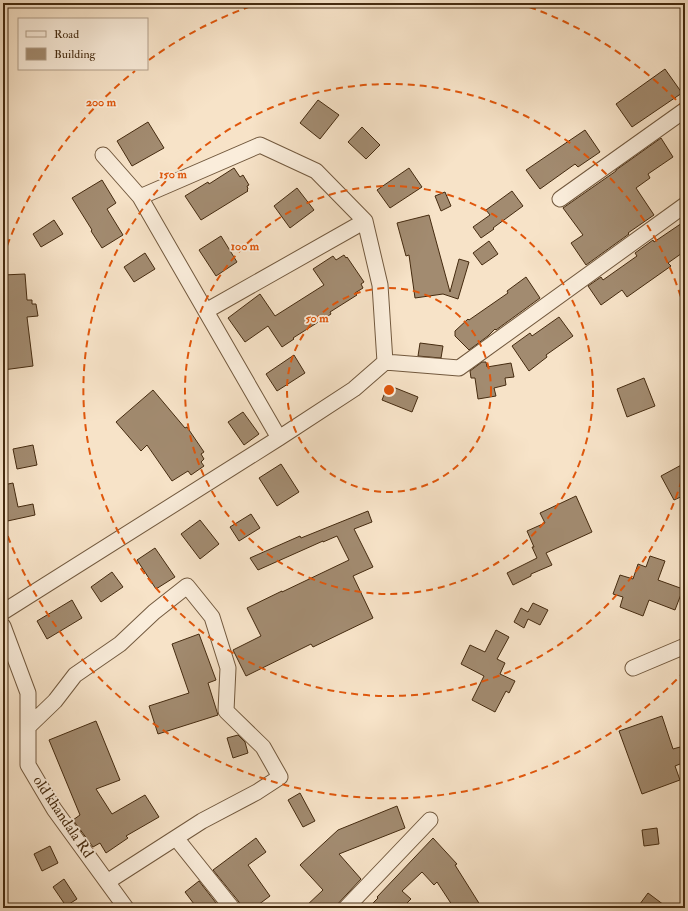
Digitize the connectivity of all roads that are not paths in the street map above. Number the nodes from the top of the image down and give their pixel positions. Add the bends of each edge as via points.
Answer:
1 (685, 110) edge
2 (103, 156) dead end
3 (140, 197) junction
4 (560, 199) dead end
5 (685, 205) edge
6 (365, 221) junction
7 (206, 311) junction
8 (385, 362) junction
9 (279, 438) junction
10 (3, 612) edge
11 (3, 626) edge
12 (685, 646) edge
13 (633, 668) dead end
14 (28, 727) junction
15 (430, 820) dead end
16 (176, 838) junction
17 (107, 882) junction
18 (126, 908) edge
19 (232, 908) edge
20 (346, 908) edge

1 - 4 street
2 - 3 street
3 - 6 street via 260,145 316,171
3 - 7 street
5 - 8 street via 458,368
6 - 7 street
6 - 8 street via 380,285
7 - 9 street
8 - 9 street via 354,389
9 - 10 street
11 - 14 street, old khandala Rd via 28,693
12 - 13 street
14 - 16 street via 55,701 75,676 120,644 187,586 212,617 228,668 226,711 263,747 280,777
14 - 17 street, old khandala Rd via 28,765 54,809
15 - 20 street
16 - 17 street
16 - 19 street
17 - 18 street, old khandala Rd

